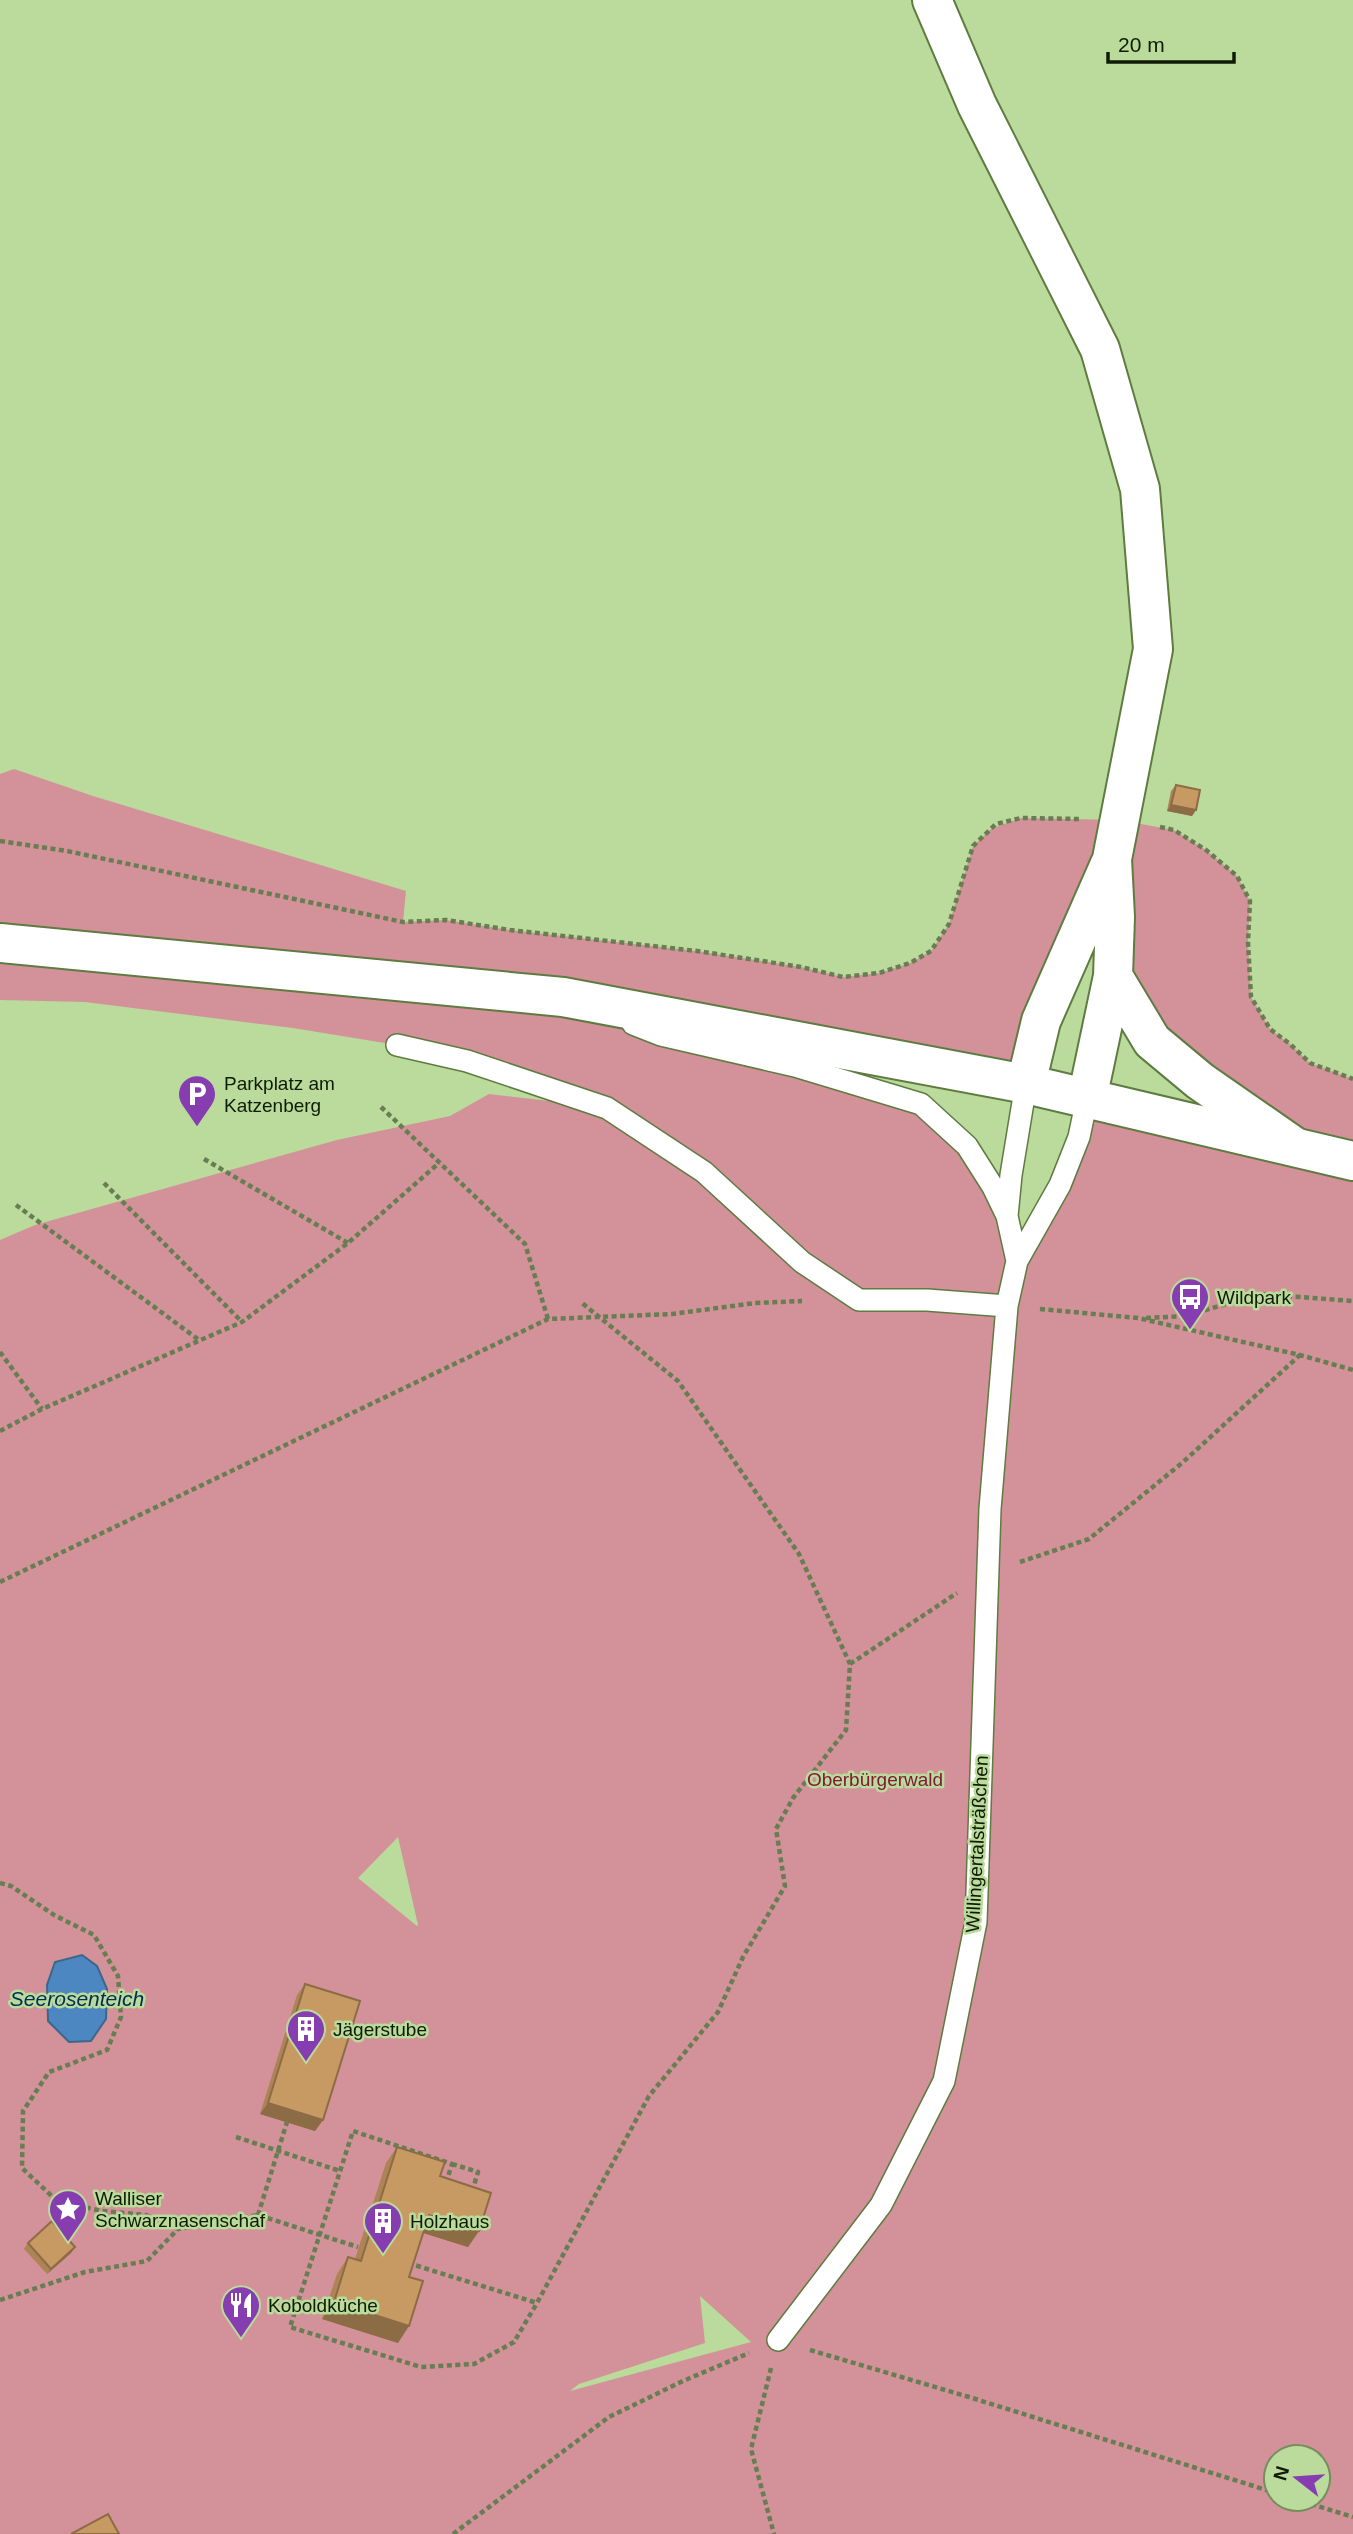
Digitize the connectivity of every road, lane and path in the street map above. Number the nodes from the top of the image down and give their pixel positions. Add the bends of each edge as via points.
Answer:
1 (932, 0) edge
2 (1119, 820) junction
3 (0, 841) edge
4 (1112, 859) junction
5 (0, 943) edge
6 (1113, 976) junction
7 (563, 998) junction
8 (397, 1045) dead end
9 (1353, 1079) edge
10 (1026, 1084) junction
11 (1087, 1099) junction
12 (381, 1107) dead end
13 (1295, 1147) junction
14 (204, 1159) dead end
15 (1353, 1161) edge
16 (439, 1163) junction
17 (104, 1183) dead end
18 (16, 1205) dead end
19 (1007, 1216) junction
20 (348, 1243) junction
21 (1017, 1261) junction
22 (859, 1300) junction
23 (1353, 1301) edge
24 (582, 1303) dead end
25 (1007, 1306) junction
26 (1138, 1318) junction
27 (548, 1320) junction
28 (242, 1322) junction
29 (200, 1341) junction
30 (0, 1352) edge
31 (1300, 1355) junction
32 (1353, 1370) edge
33 (42, 1409) junction
34 (0, 1431) edge
35 (989, 1572) junction
36 (0, 1582) edge
37 (850, 1664) junction
38 (0, 1883) edge
39 (287, 2122) edge
40 (236, 2137) dead end
41 (278, 2150) junction
42 (452, 2164) junction
43 (340, 2171) junction
44 (446, 2186) edge
45 (471, 2195) edge
46 (257, 2215) junction
47 (178, 2229) junction
48 (320, 2235) junction
49 (358, 2247) dead end
50 (407, 2262) edge
51 (0, 2300) edge
52 (537, 2302) junction
53 (778, 2340) junction
54 (1262, 2489) edge
55 (1332, 2510) edge
56 (1353, 2517) edge
57 (453, 2534) edge
58 (774, 2534) edge

1 - 2 street via 977,105 1100,349 1140,489 1153,649
2 - 3 path via 1021,818 996,824 973,846 949,924 931,951 879,973 843,977 697,951 446,920 403,922
2 - 4 street
2 - 9 path via 1174,830 1237,876 1250,901 1251,997 1263,1019 1310,1063
4 - 6 street
4 - 10 street via 1041,1021
5 - 7 street
6 - 11 street
6 - 13 street via 1152,1041 1200,1081
7 - 10 street
7 - 19 lane via 661,1035 795,1066 921,1104 967,1146
8 - 22 lane via 467,1061 607,1108 704,1172 802,1262
10 - 11 street
10 - 19 lane
11 - 13 street
11 - 21 lane via 1079,1137 1060,1185
12 - 16 path
13 - 15 street
14 - 20 path
16 - 20 path
16 - 27 path via 525,1244
17 - 28 path
18 - 29 path
19 - 21 lane
20 - 28 path
21 - 25 lane, Willingertalsträßchen
22 - 25 lane
22 - 27 path via 755,1303 671,1314
23 - 26 path via 1259,1294 1186,1316
24 - 37 path via 678,1381 799,1554
25 - 26 path
25 - 35 lane, Willingertalsträßchen
26 - 31 path
27 - 36 path
28 - 29 path
29 - 33 path
30 - 33 path
31 - 32 path
31 - 35 path via 1089,1539
33 - 34 path
35 - 37 path
35 - 53 lane, Willingertalsträßchen via 976,1922 944,2081 881,2205
37 - 52 path via 846,1730 793,1798 776,1829 785,1886 743,1957 718,2012 649,2096
38 - 47 path via 94,1934 118,1976 121,2017 107,2050 49,2072 23,2111 22,2168 57,2201 146,2214
39 - 41 path
40 - 41 path
41 - 43 path
41 - 46 path
42 - 43 path via 353,2131
42 - 44 path
42 - 45 path via 478,2172
43 - 48 path
46 - 47 path
46 - 48 path
47 - 51 path via 148,2261 85,2272
48 - 49 path
48 - 52 path via 290,2327 421,2367 474,2364 514,2342
50 - 52 path
53 - 54 path
53 - 57 path via 609,2417
53 - 58 path via 751,2449
55 - 56 path

